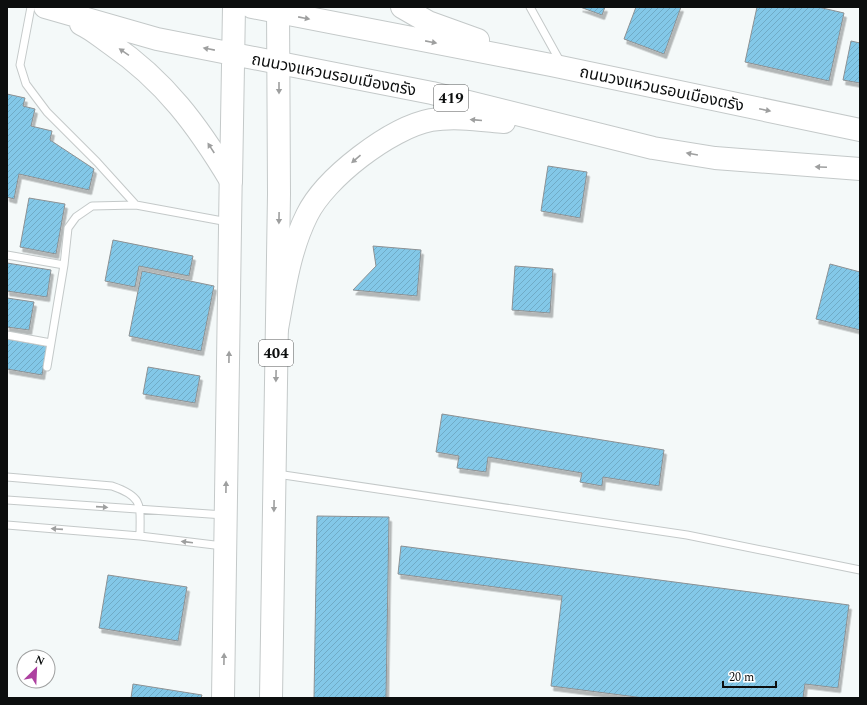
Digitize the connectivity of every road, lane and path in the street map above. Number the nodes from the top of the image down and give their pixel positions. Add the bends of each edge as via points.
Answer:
1 (234, 7) edge
2 (252, 7) edge
3 (402, 7) edge
4 (530, 7) edge
5 (42, 8) edge
6 (278, 10) edge
7 (233, 54) junction
8 (279, 63) junction
9 (558, 66) junction
10 (860, 130) edge
11 (585, 131) junction
12 (860, 169) edge
13 (231, 181) junction
14 (136, 205) junction
15 (231, 223) junction
16 (7, 255) edge
17 (64, 265) junction
18 (277, 330) junction
19 (7, 335) edge
20 (51, 343) junction
21 (47, 367) dead end
22 (274, 474) junction
23 (7, 477) edge
24 (7, 500) edge
25 (140, 510) junction
26 (226, 515) junction
27 (7, 525) edge
28 (140, 536) junction
29 (225, 546) junction
30 (860, 570) edge
31 (223, 698) edge
32 (271, 698) edge

1 - 7 main road
2 - 6 main road, ถนนวงแหวนรอบเมืองตรัง
3 - 9 main road via 435,24
4 - 9 lane
7 -> 5 main road, ถนนวงแหวนรอบเมืองตรัง / 419 via 157,39
13 -> 5 main road via 190,118 129,55 91,29
5 - 14 lane via 20,65 26,84 47,112
6 - 8 main road, 404
6 -> 9 main road, ถนนวงแหวนรอบเมืองตรัง
7 - 8 main road, ถนนวงแหวนรอบเมืองตรัง / 419
7 - 13 main road
8 - 11 main road, ถนนวงแหวนรอบเมืองตรัง / 419 via 432,93
8 -> 18 main road, 404
9 -> 10 main road, ถนนวงแหวนรอบเมืองตรัง
12 -> 11 main road, ถนนวงแหวนรอบเมืองตรัง / 419 via 716,158 654,148
11 -> 18 main road via 467,119 431,120 401,132 362,155 331,181 307,215 292,253
13 - 15 main road
14 - 15 lane
14 - 17 lane via 92,206 76,217 68,228
26 -> 15 main road
16 - 17 lane
17 - 20 lane
18 -> 22 main road, 404
19 - 20 lane
20 - 21 lane
22 - 30 lane via 687,535
22 -> 32 main road, 404
23 - 25 lane via 112,486 134,496 139,502
24 -> 25 lane
25 - 26 lane
25 - 28 lane
26 - 29 main road
28 -> 27 lane
29 -> 28 lane
31 -> 29 main road

